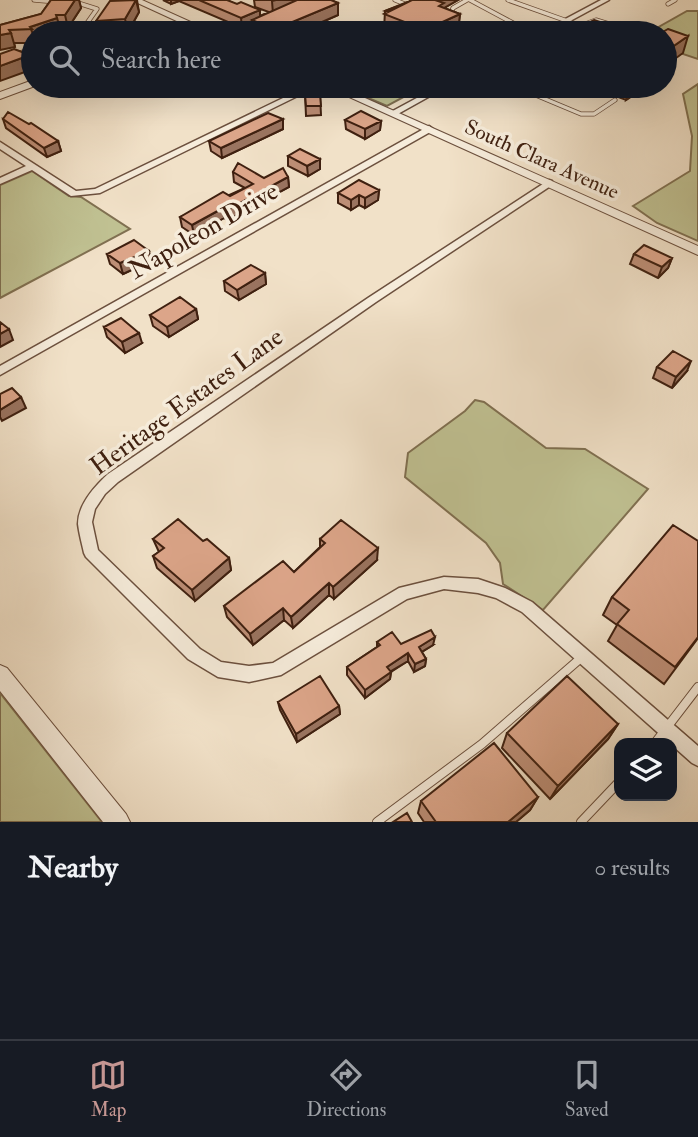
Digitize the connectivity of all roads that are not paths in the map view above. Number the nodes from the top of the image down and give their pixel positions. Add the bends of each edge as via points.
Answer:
1 (34, 0) edge
2 (135, 0) edge
3 (395, 0) edge
4 (468, 0) edge
5 (508, 0) edge
6 (606, 0) edge
7 (675, 0) edge
8 (60, 2) edge
9 (70, 2) edge
10 (668, 4) dead end
11 (410, 13) edge
12 (261, 15) edge
13 (399, 18) edge
14 (88, 21) edge
15 (181, 21) edge
16 (270, 21) edge
17 (392, 21) edge
18 (453, 21) edge
19 (509, 21) edge
20 (566, 21) joint
21 (21, 53) edge
22 (0, 59) edge
23 (21, 88) edge
24 (0, 96) edge
25 (289, 98) edge
26 (358, 98) edge
27 (421, 98) edge
28 (543, 98) edge
29 (615, 100) dead end
30 (393, 113) junction
31 (429, 129) junction
32 (0, 145) edge
33 (33, 166) junction
34 (0, 181) edge
35 (549, 183) junction
36 (698, 251) edge
37 (0, 371) edge
38 (583, 656) junction
39 (0, 675) edge
40 (698, 687) edge
41 (668, 730) junction
42 (660, 738) edge
43 (698, 757) edge
44 (614, 787) edge
45 (118, 822) edge
46 (377, 822) edge
47 (581, 822) edge

1 - 8 lane
2 - 15 street
3 - 11 lane via 411,6 414,10
4 - 18 lane via 453,8
4 - 19 lane
5 - 20 lane
6 - 20 street
7 - 10 lane
9 - 14 lane via 97,9
12 - 16 street
13 - 17 lane
21 - 22 lane
23 - 24 street
25 - 33 street via 97,191 74,194
26 - 30 street, South Clara Avenue
27 - 30 street
28 - 29 lane via 581,114 594,114
30 - 31 street, South Clara Avenue
31 - 35 street, South Clara Avenue
31 - 37 street, Napoleon Drive
32 - 33 street
33 - 34 street
35 - 36 street, South Clara Avenue
35 - 38 street, Heritage Estates Lane via 113,478 100,490 85,522 91,553 194,654 218,669 249,674 275,670 404,593 444,583 478,586 509,597
38 - 41 street, Heritage Estates Lane
38 - 46 lane via 528,707
39 - 45 street
40 - 41 lane
41 - 42 lane
41 - 43 street, Heritage Estates Lane
44 - 47 lane

